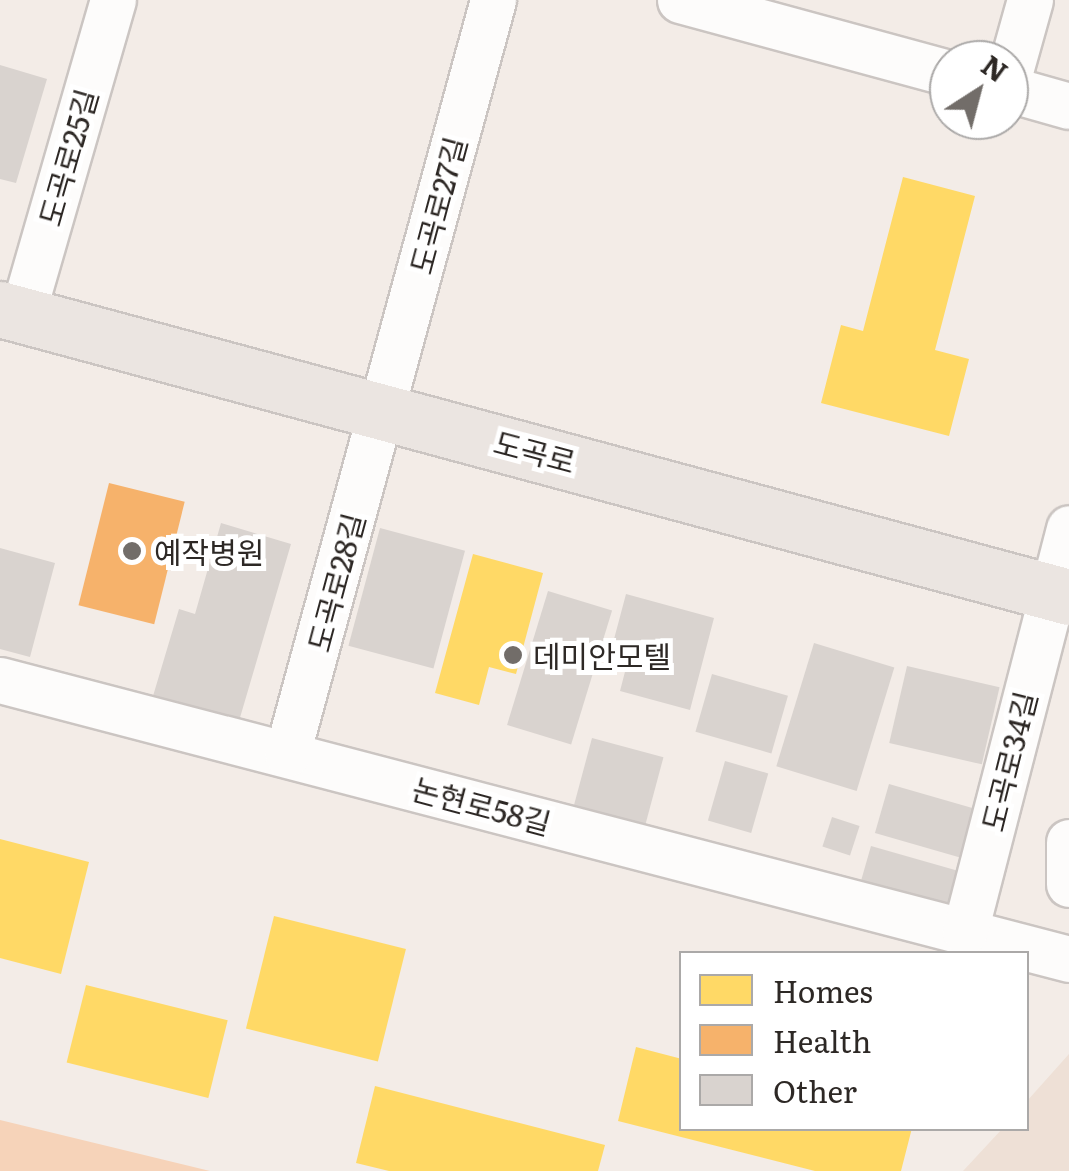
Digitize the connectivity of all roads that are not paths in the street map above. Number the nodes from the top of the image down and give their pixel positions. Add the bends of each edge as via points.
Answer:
1 (113, 0) edge
2 (493, 0) edge
3 (680, 0) edge
4 (1030, 0) edge
5 (1019, 40) edge
6 (929, 68) edge
7 (1029, 95) edge
8 (1069, 106) edge
9 (11, 312) edge
10 (382, 409) junction
11 (1069, 528) edge
12 (1060, 594) edge
13 (0, 680) edge
14 (287, 754) junction
15 (1069, 842) edge
16 (1069, 884) edge
17 (965, 931) junction
18 (1069, 959) edge

1 - 9 street, 도곡로25길
2 - 10 street, 도곡로27길
3 - 6 street
4 - 5 street
7 - 8 street
9 - 10 main road, 도곡로
10 - 12 main road, 도곡로
10 - 14 street, 도곡로28길
11 - 12 street, 도곡로34길
12 - 17 street, 도곡로34길
13 - 14 street, 논현로58길
14 - 17 street, 논현로58길
15 - 16 street
17 - 18 street, 논현로58길

